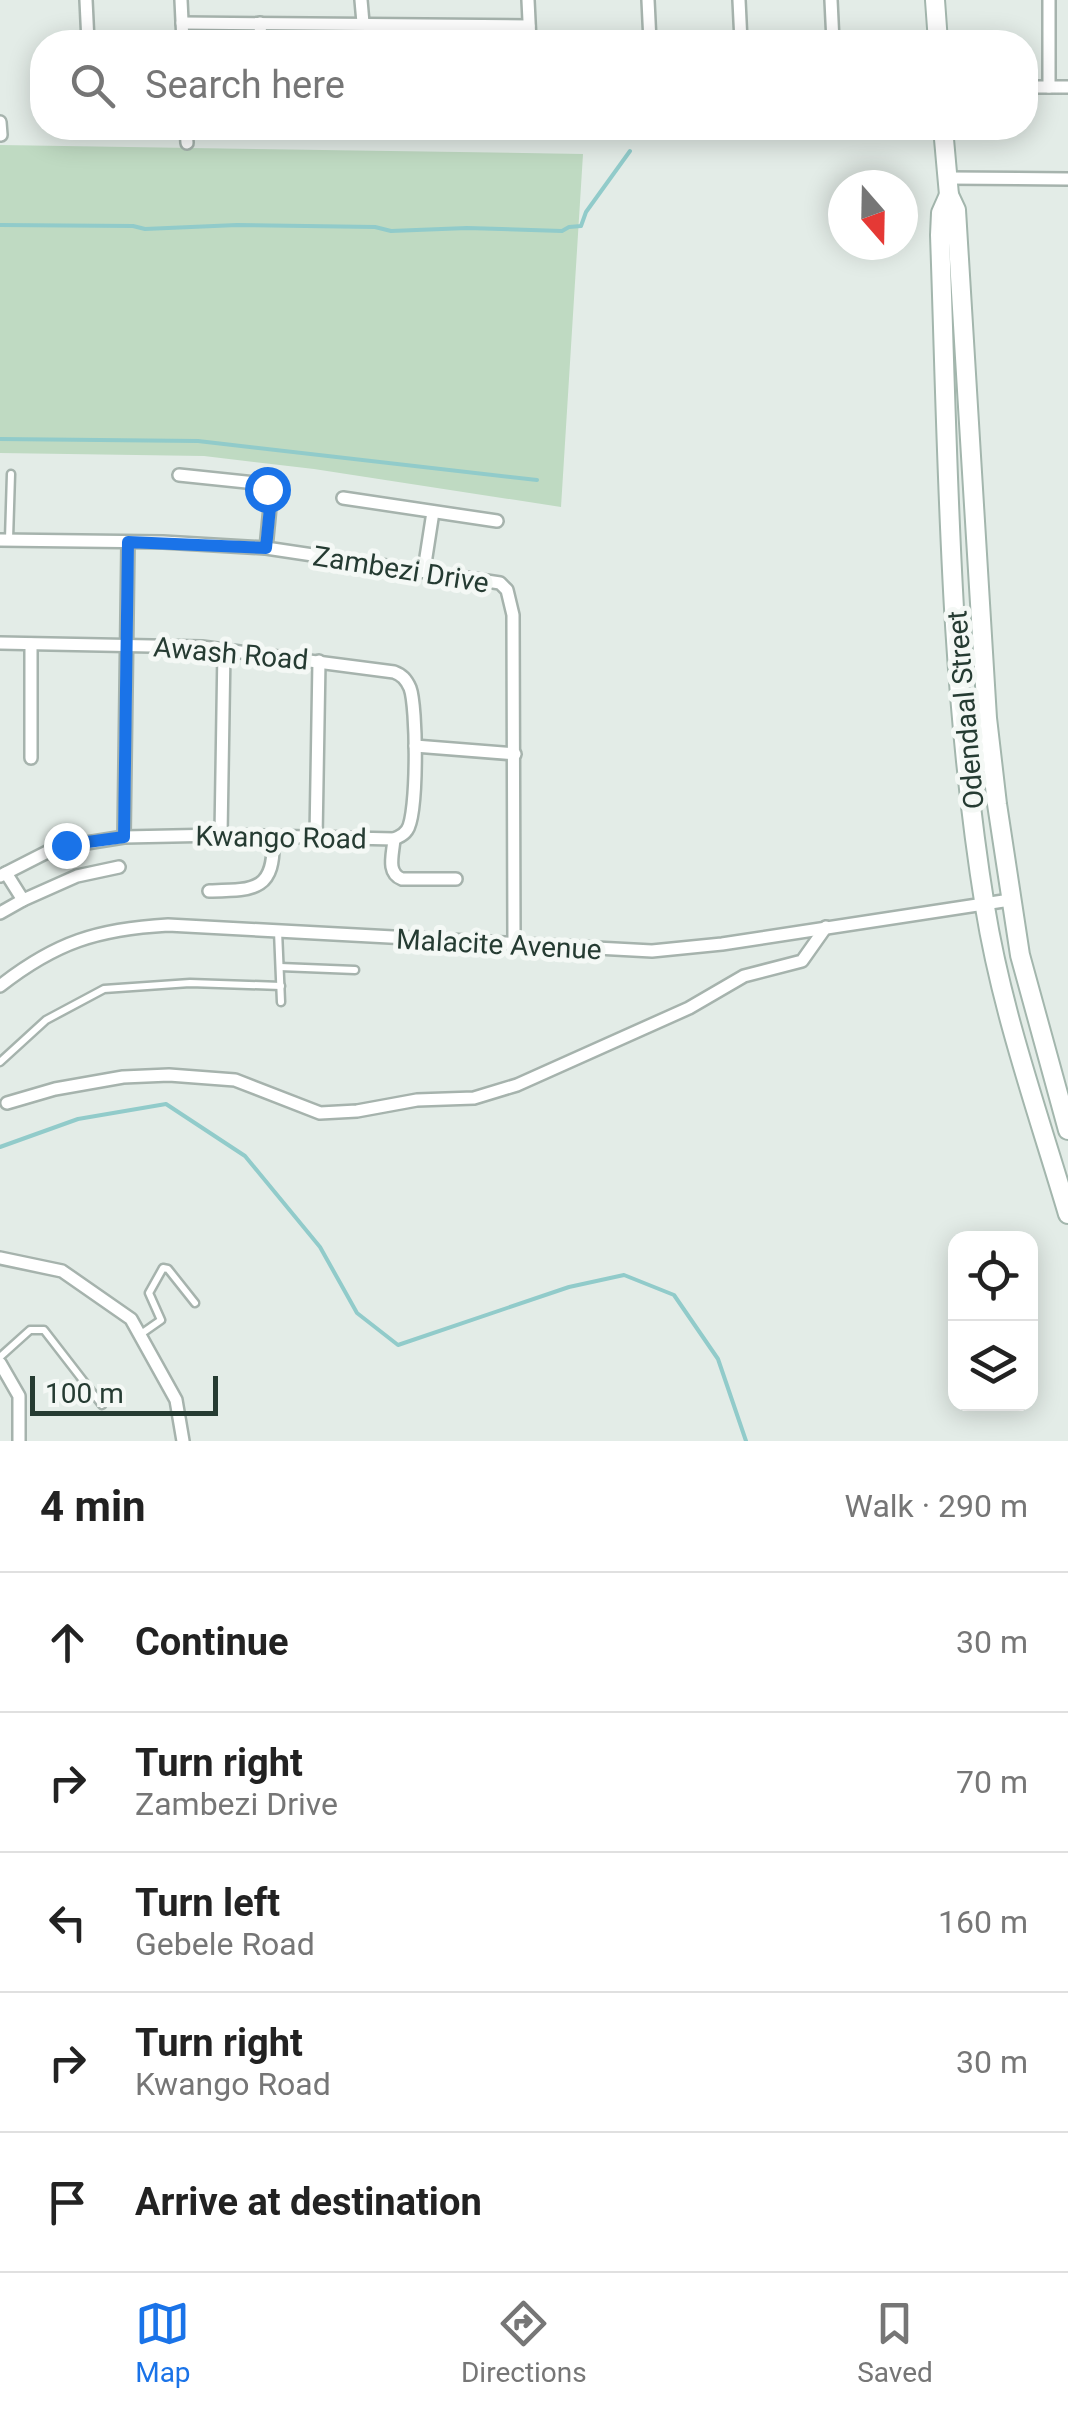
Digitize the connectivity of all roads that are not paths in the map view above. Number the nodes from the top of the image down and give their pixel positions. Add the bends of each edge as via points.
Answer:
1 (86, 0) edge
2 (181, 0) edge
3 (361, 0) edge
4 (528, 0) edge
5 (648, 0) edge
6 (739, 0) edge
7 (831, 0) edge
8 (936, 0) edge
9 (1049, 0) edge
10 (182, 23) junction
11 (260, 23) junction
12 (363, 23) junction
13 (530, 26) junction
14 (87, 30) edge
15 (182, 30) edge
16 (260, 30) edge
17 (530, 30) edge
18 (649, 30) edge
19 (740, 30) edge
20 (833, 30) edge
21 (937, 30) edge
22 (1038, 87) edge
23 (1049, 87) junction
24 (1068, 87) edge
25 (0, 122) edge
26 (1, 135) edge
27 (944, 140) edge
28 (1068, 179) edge
29 (949, 187) junction
30 (11, 474) dead end
31 (179, 476) dead end
32 (343, 498) dead end
33 (433, 512) junction
34 (497, 521) dead end
35 (5, 540) edge
36 (128, 542) junction
37 (266, 548) junction
38 (424, 570) junction
39 (0, 642) edge
40 (31, 644) junction
41 (127, 644) junction
42 (224, 649) junction
43 (319, 661) junction
44 (401, 675) joint
45 (415, 746) junction
46 (515, 754) junction
47 (31, 758) dead end
48 (221, 835) junction
49 (124, 837) junction
50 (273, 838) junction
51 (316, 838) junction
52 (394, 839) junction
53 (120, 867) dead end
54 (3, 874) edge
55 (456, 879) dead end
56 (209, 891) dead end
57 (23, 900) junction
58 (1010, 900) junction
59 (985, 904) junction
60 (0, 913) edge
61 (826, 927) junction
62 (278, 931) junction
63 (514, 943) junction
64 (280, 967) junction
65 (354, 970) dead end
66 (0, 986) edge
67 (280, 986) junction
68 (281, 1002) dead end
69 (0, 1062) edge
70 (7, 1104) dead end
71 (1068, 1130) edge
72 (1068, 1214) edge
73 (0, 1258) edge
74 (195, 1303) dead end
75 (142, 1334) junction
76 (0, 1360) edge
77 (102, 1405) dead end
78 (19, 1441) edge
79 (183, 1441) edge

1 - 14 street
2 - 10 street
3 - 12 street
4 - 13 street
5 - 18 street
6 - 19 street
7 - 20 street
8 - 21 street
9 - 23 street
10 - 11 street
10 - 15 street
11 - 12 street
11 - 16 street
12 - 13 street
13 - 17 street
22 - 23 street
23 - 24 street
25 - 26 street
27 - 29 street, Odendaal Street
28 - 29 street
29 - 58 street, Odendaal Street via 956,210 987,718
29 - 59 street, Odendaal Street via 940,235 956,616
30 - 35 lane
31 - 37 street via 267,489
32 - 33 street
33 - 34 street
33 - 38 street
35 - 36 street, Zambezi Drive
36 - 37 street, Zambezi Drive
36 - 41 street
37 - 38 street, Zambezi Drive
38 - 46 street, Zambezi Drive via 508,590
39 - 40 street, Awash Road
40 - 41 street, Awash Road
40 - 47 street
41 - 42 street, Awash Road
41 - 49 street
42 - 43 street, Awash Road
42 - 48 street
43 - 44 street, Awash Road
43 - 51 street
44 - 45 street, Kwango Road via 413,699
45 - 46 street
45 - 52 street, Kwango Road via 413,814 408,830
46 - 63 street, Zambezi Drive
48 - 49 street, Kwango Road
48 - 50 street, Kwango Road
49 - 54 street, Kwango Road via 55,848
50 - 51 street, Kwango Road
50 - 56 street via 274,863 265,878 247,890
51 - 52 street, Kwango Road
52 - 55 street via 394,876
53 - 57 street via 77,876
54 - 57 street
57 - 60 street
58 - 59 street, Malacite Avenue
58 - 71 street, Odendaal Street
59 - 61 street, Malacite Avenue
59 - 72 street, Odendaal Street via 1010,1020
61 - 63 street, Malacite Avenue via 652,951
61 - 70 street via 802,962 744,976 689,1008 487,1095 320,1113 236,1080 169,1075 54,1089
62 - 63 street, Malacite Avenue
62 - 64 lane
62 - 66 street, Malacite Avenue via 168,926 101,932 58,946
64 - 65 lane
64 - 67 lane
67 - 68 lane
67 - 69 lane via 104,989 46,1020
73 - 75 street via 62,1271 128,1316
74 - 75 lane via 163,1268 148,1293 161,1320
75 - 79 street via 176,1400
76 - 77 lane via 40,1328
76 - 78 street via 20,1396

